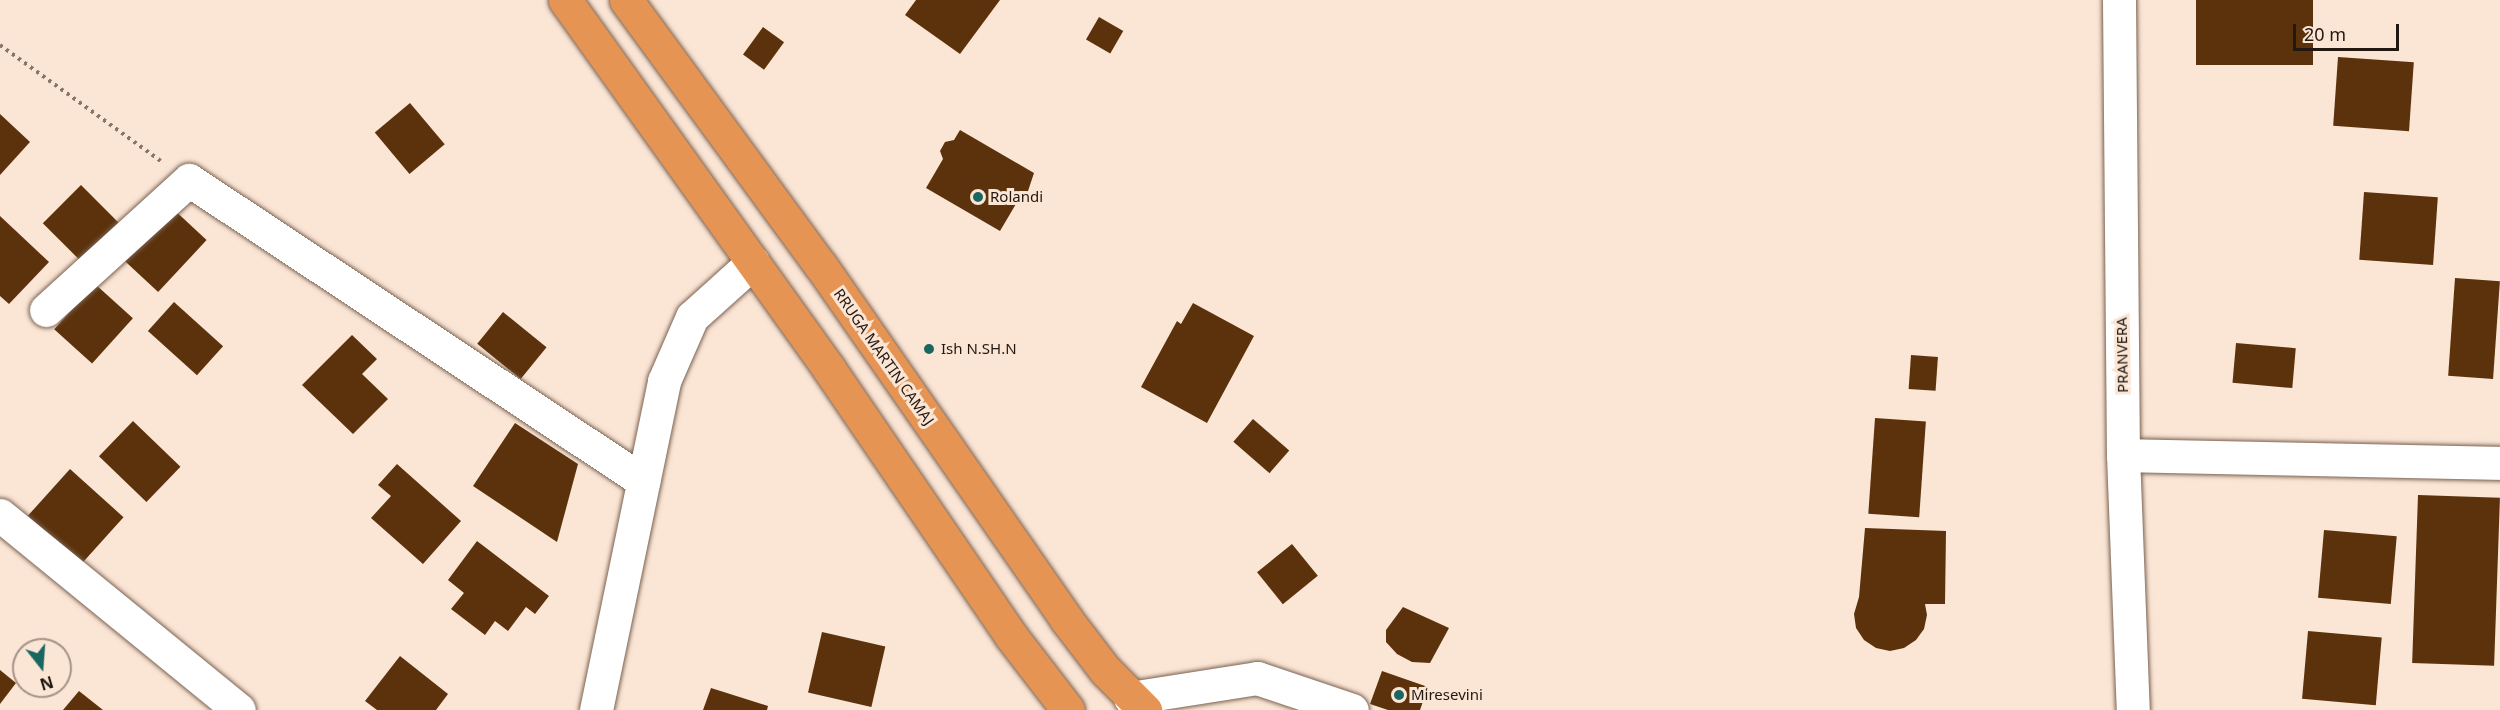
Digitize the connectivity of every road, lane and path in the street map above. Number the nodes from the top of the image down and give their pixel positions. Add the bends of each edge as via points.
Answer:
1 (565, 0) edge
2 (626, 0) edge
3 (2119, 0) edge
4 (0, 45) edge
5 (189, 180) junction
6 (753, 262) junction
7 (45, 310) dead end
8 (2123, 455) junction
9 (2500, 463) edge
10 (643, 481) junction
11 (0, 515) edge
12 (1138, 704) edge
13 (239, 710) edge
14 (596, 710) edge
15 (1068, 710) edge
16 (1352, 710) edge
17 (2133, 710) edge

1 - 6 highway
2 - 12 highway, RRUGA MARTIN CAMAJ via 820,266 1066,619 1105,670
3 - 8 street, PRANVERA
4 - 5 path
5 - 7 street
5 - 10 street
6 - 10 street via 692,317 664,381
6 - 15 highway via 1011,636
8 - 9 street
8 - 17 street, PRANVERA
10 - 14 street
11 - 13 street
12 - 16 street via 1257,678

